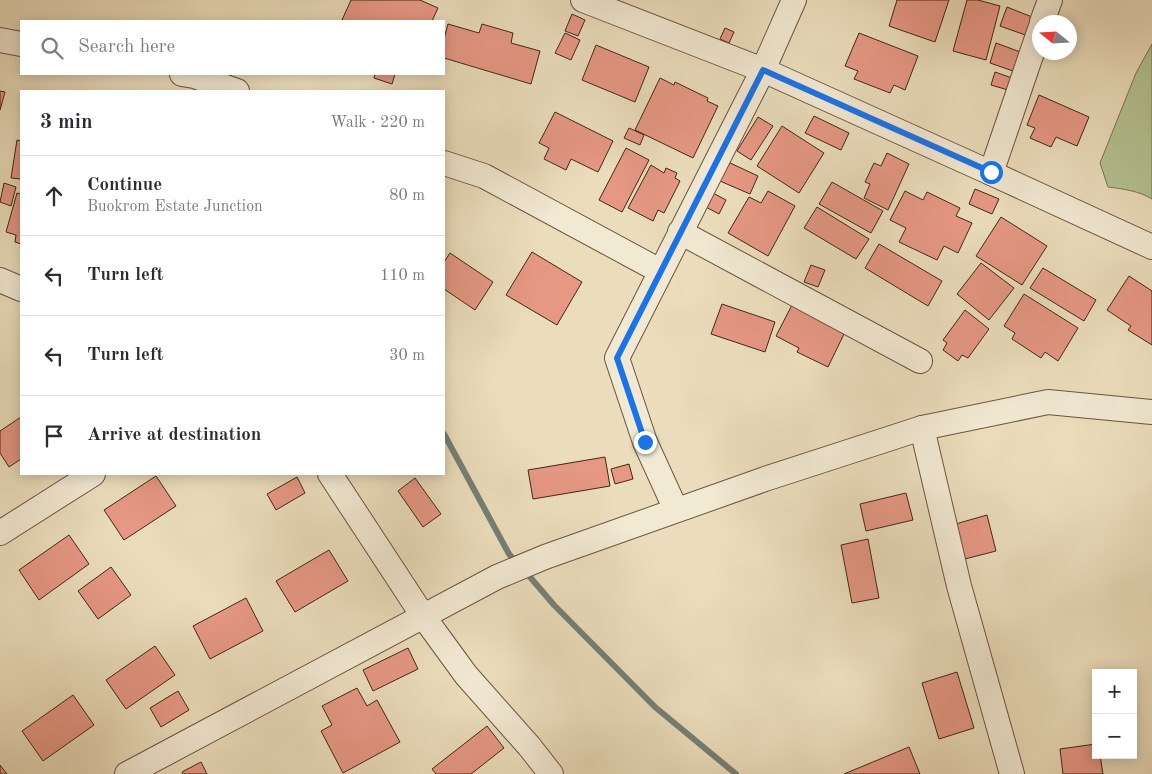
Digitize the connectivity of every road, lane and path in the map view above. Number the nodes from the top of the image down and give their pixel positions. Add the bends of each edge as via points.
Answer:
1 (583, 0) edge
2 (794, 0) edge
3 (1050, 0) edge
4 (1045, 15) edge
5 (0, 40) edge
6 (20, 44) edge
7 (1032, 53) edge
8 (763, 70) junction
9 (188, 75) edge
10 (234, 90) edge
11 (445, 163) edge
12 (991, 172) junction
13 (680, 232) junction
14 (1152, 248) edge
15 (660, 271) junction
16 (0, 280) edge
17 (20, 289) edge
18 (920, 361) dead end
19 (1152, 412) edge
20 (922, 428) junction
21 (90, 475) edge
22 (331, 475) edge
23 (676, 510) junction
24 (0, 533) edge
25 (423, 616) junction
26 (127, 774) edge
27 (551, 774) edge
28 (1012, 774) edge

1 - 8 street
2 - 8 street
3 - 4 street
5 - 6 street
7 - 12 street
8 - 12 street
8 - 13 street
9 - 10 street
11 - 15 street via 484,176
12 - 14 street
13 - 15 street
13 - 18 street
15 - 23 street via 617,358 645,442
16 - 17 street
19 - 20 street via 1048,402
20 - 23 street
20 - 28 street via 959,586
21 - 24 street
22 - 25 street
23 - 25 street via 545,556
25 - 26 street
25 - 27 street via 466,675

